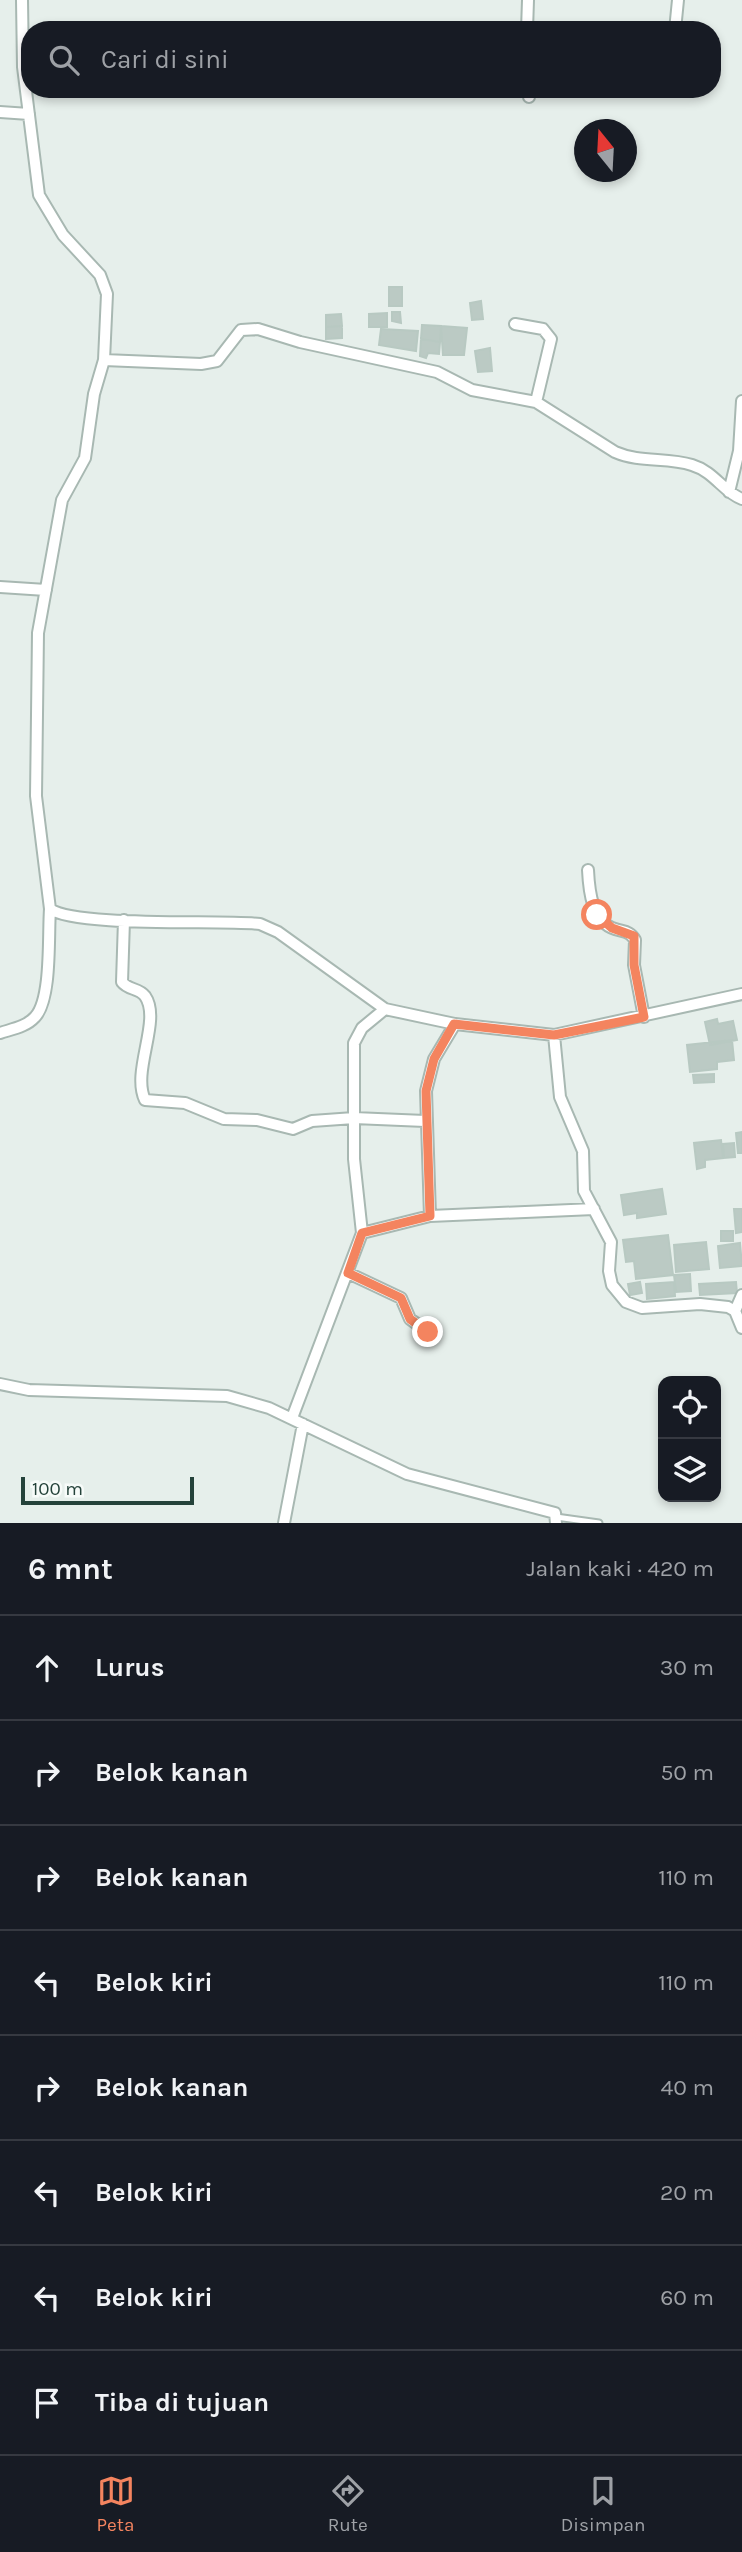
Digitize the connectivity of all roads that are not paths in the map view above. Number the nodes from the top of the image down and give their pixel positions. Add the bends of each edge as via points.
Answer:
1 (22, 0) edge
2 (528, 0) edge
3 (678, 0) edge
4 (22, 21) edge
5 (527, 21) edge
6 (676, 21) edge
7 (27, 98) edge
8 (0, 112) edge
9 (29, 114) junction
10 (515, 324) dead end
11 (104, 360) junction
12 (742, 401) edge
13 (536, 402) junction
14 (729, 492) junction
15 (742, 499) edge
16 (0, 587) edge
17 (46, 590) junction
18 (588, 870) dead end
19 (50, 909) junction
20 (124, 920) junction
21 (742, 994) edge
22 (385, 1009) junction
23 (644, 1017) junction
24 (454, 1024) junction
25 (0, 1033) edge
26 (554, 1035) junction
27 (354, 1118) junction
28 (425, 1121) junction
29 (594, 1209) junction
30 (430, 1216) junction
31 (362, 1233) junction
32 (348, 1273) junction
33 (742, 1295) edge
34 (735, 1311) junction
35 (742, 1328) edge
36 (428, 1332) dead end
37 (0, 1384) edge
38 (292, 1418) junction
39 (303, 1424) junction
40 (556, 1520) edge
41 (284, 1523) edge
42 (599, 1523) edge

1 - 4 street
2 - 5 street
3 - 6 street
7 - 9 street
8 - 9 street
9 - 11 street via 41,203 106,288
10 - 13 street via 542,329 551,339
11 - 13 street via 218,361 241,330 258,329 438,372 472,390
11 - 17 street via 84,462 62,500
12 - 14 street via 739,451
13 - 14 street via 615,452 696,466 715,475
14 - 15 street
16 - 17 street
17 - 19 street via 37,656 36,796
18 - 23 street via 597,915 612,928 634,936 634,965
19 - 20 street via 64,915
19 - 25 street via 44,1002 27,1024
20 - 22 street via 260,924 278,932
20 - 27 street via 122,982 142,993 150,1009 142,1079 145,1100 185,1103 224,1119 257,1120 293,1129 312,1121
21 - 23 street
22 - 24 street
22 - 27 street via 362,1028 354,1043
23 - 26 street
24 - 26 street
24 - 28 street via 434,1059
26 - 29 street via 559,1097 583,1151 584,1191
27 - 28 street
27 - 31 street
28 - 30 street
29 - 30 street
29 - 34 street via 611,1242 612,1285 626,1302 642,1308 709,1305
30 - 31 street
31 - 32 street
32 - 36 street via 401,1298 410,1319
32 - 38 street
33 - 34 street
34 - 35 street
37 - 38 street via 29,1390 228,1396
38 - 39 street
39 - 40 street via 407,1474 552,1512
39 - 41 street
40 - 42 lane

